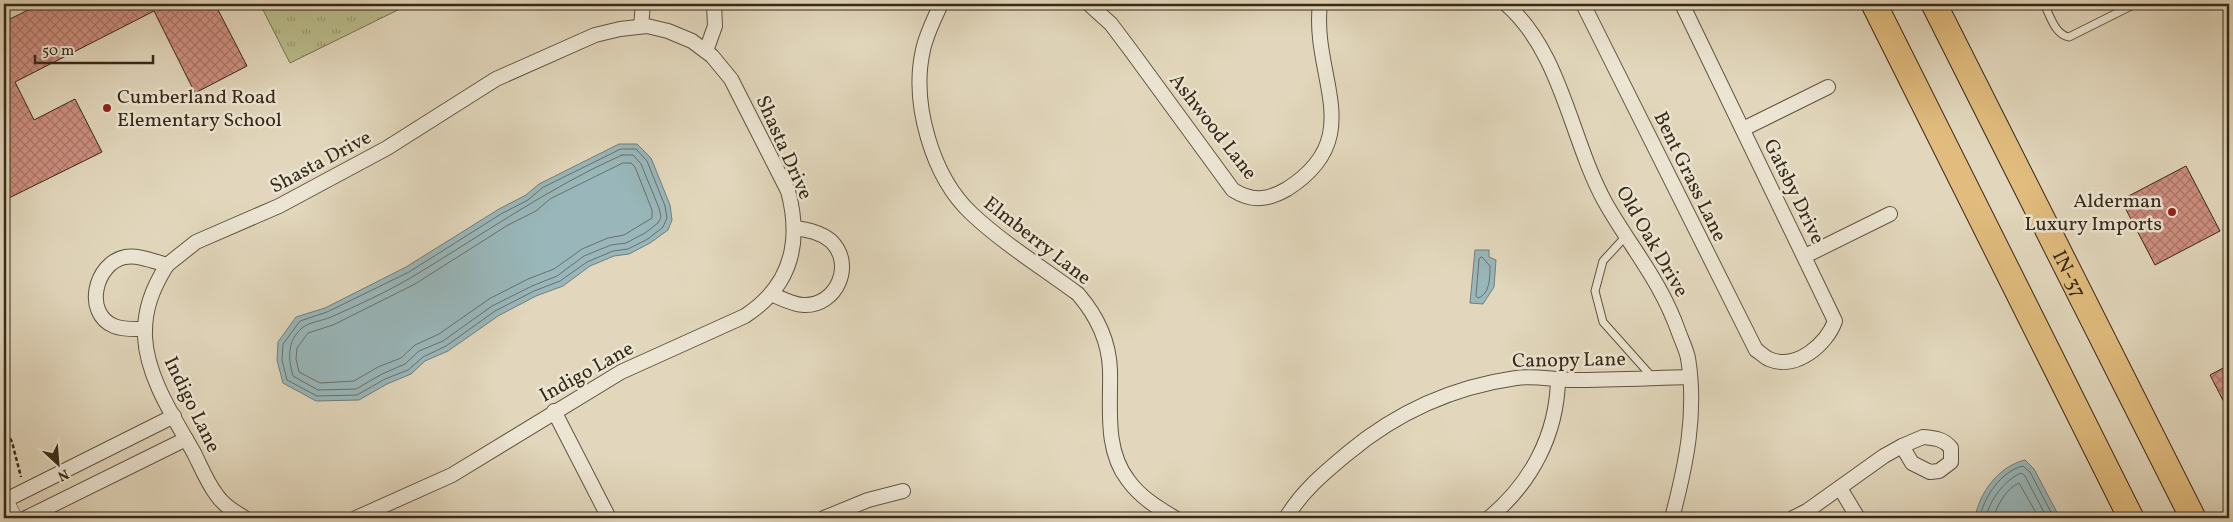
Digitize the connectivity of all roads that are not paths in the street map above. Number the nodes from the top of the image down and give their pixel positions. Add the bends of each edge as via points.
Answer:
1 (643, 4) edge
2 (714, 4) edge
3 (940, 4) edge
4 (1089, 4) edge
5 (1320, 4) edge
6 (1506, 4) edge
7 (1583, 4) edge
8 (1684, 4) edge
9 (1874, 4) edge
10 (1934, 4) edge
11 (2044, 4) edge
12 (2135, 4) edge
13 (641, 26) junction
14 (706, 51) junction
15 (1828, 87) dead end
16 (1743, 130) junction
17 (1890, 214) dead end
18 (795, 228) junction
19 (1626, 236) junction
20 (1805, 256) junction
21 (167, 266) junction
22 (771, 294) junction
23 (145, 330) junction
24 (1770, 360) joint
25 (1690, 377) junction
26 (1653, 378) junction
27 (1558, 379) junction
28 (554, 411) junction
29 (174, 416) junction
30 (186, 439) junction
31 (1902, 446) dead end
32 (1840, 488) junction
33 (903, 491) dead end
34 (4, 501) edge
35 (13, 518) edge
36 (26, 518) edge
37 (245, 518) edge
38 (356, 518) edge
39 (609, 518) edge
40 (824, 518) edge
41 (1175, 518) edge
42 (1286, 518) edge
43 (1490, 518) edge
44 (1672, 518) edge
45 (1793, 518) edge
46 (1858, 518) edge
47 (2131, 518) edge
48 (2193, 518) edge

1 - 13 street
2 - 14 street via 715,26
3 - 41 street, Elmberry Lane via 923,50 920,84 922,116 935,162 971,214 1078,294 1088,306 1098,322 1110,368 1112,442 1118,463 1127,480 1140,493
4 - 5 street, Ashwood Lane via 1111,24 1233,190 1252,199 1278,194 1293,185 1320,161 1328,144 1332,107 1318,35
6 - 19 street, Old Oak Drive via 1528,29 1544,55 1605,200
7 - 24 street, Bent Grass Lane via 1741,322 1756,350
8 - 16 street, Gatsby Drive
9 - 47 highway
10 - 48 highway, IN-37
11 - 12 lane via 2058,31 2069,37
13 - 14 street, Shasta Drive via 680,35
13 - 21 street, Shasta Drive via 595,35 496,79 387,148 279,206 196,242
14 - 18 street, Shasta Drive via 731,79 788,191
15 - 16 street
16 - 20 street, Gatsby Drive
17 - 20 street
18 - 22 street, Indigo Lane via 790,258
18 - 22 street, Shasta Drive via 815,232 831,242 841,257 842,276 832,294 816,303 794,303
19 - 25 street, Old Oak Drive via 1662,289 1688,355
19 - 26 lane via 1603,261 1596,291 1603,322
20 - 24 street, Gatsby Drive via 1835,321 1831,333 1814,351 1789,360
21 - 23 street, Indigo Lane via 151,293
21 - 23 street via 142,258 122,258 109,264 97,284 98,307 107,321 114,326
22 - 28 street, Indigo Lane via 745,316 621,372
23 - 29 street, Indigo Lane via 148,356
25 - 26 street, Canopy Lane
25 - 44 street, Old Oak Drive via 1688,452
26 - 27 street, Canopy Lane
27 - 42 street, Canopy Lane via 1503,380 1428,401 1361,442 1314,481
27 - 43 street via 1554,422 1540,455 1518,490
28 - 38 street, Indigo Lane via 452,475
28 - 39 street
29 - 30 street, Indigo Lane
29 - 34 street
30 - 36 street
30 - 37 street, Indigo Lane via 216,495
31 - 32 street
32 - 45 street
32 - 46 street
33 - 40 street via 868,500
34 - 35 street

